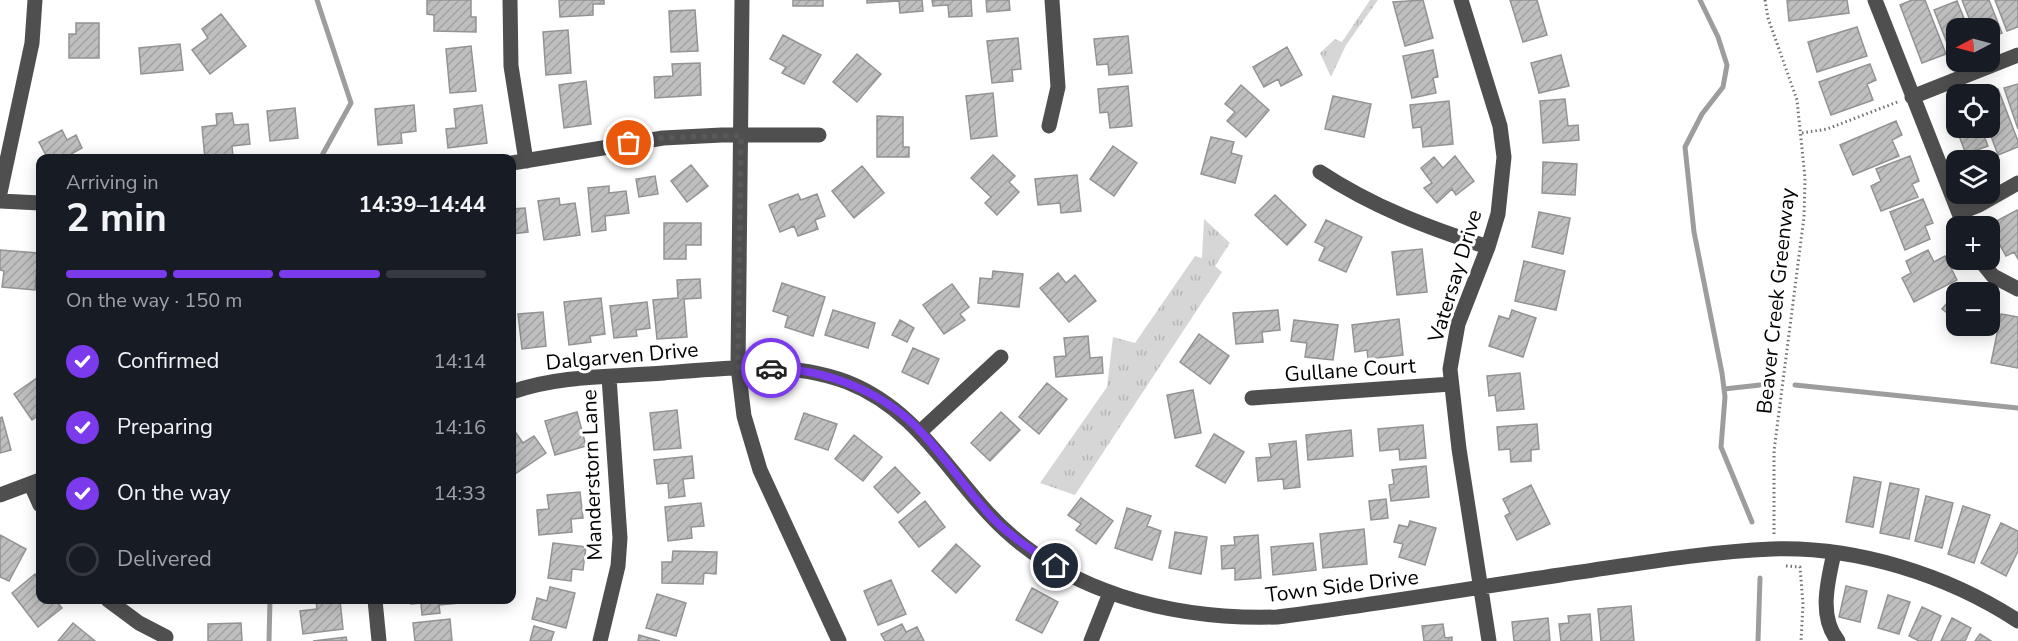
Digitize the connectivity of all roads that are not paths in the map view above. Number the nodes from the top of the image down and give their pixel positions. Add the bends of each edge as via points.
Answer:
1 (35, 0) edge
2 (510, 0) edge
3 (742, 0) edge
4 (1052, 0) edge
5 (1461, 0) edge
6 (1875, 0) edge
7 (2018, 55) edge
8 (1907, 98) junction
9 (1048, 126) dead end
10 (741, 135) junction
11 (819, 135) dead end
12 (519, 162) edge
13 (1320, 172) dead end
14 (2018, 183) edge
15 (0, 193) edge
16 (0, 201) edge
17 (36, 203) edge
18 (1960, 216) edge
19 (1967, 216) edge
20 (1488, 248) junction
21 (1988, 270) edge
22 (2018, 289) edge
23 (1001, 357) dead end
24 (738, 367) junction
25 (609, 378) junction
26 (1451, 384) junction
27 (516, 391) edge
28 (1252, 398) dead end
29 (921, 431) junction
30 (36, 483) edge
31 (0, 495) edge
32 (1834, 553) junction
33 (1480, 587) junction
34 (1110, 593) junction
35 (113, 604) edge
36 (375, 604) edge
37 (2018, 621) edge
38 (166, 637) dead end
39 (379, 641) edge
40 (600, 641) edge
41 (839, 641) edge
42 (1091, 641) edge
43 (1489, 641) edge
44 (1838, 641) edge

1 - 15 street via 32,43
2 - 12 street
3 - 10 street
4 - 9 street via 1058,87
5 - 20 street, Vatersay Drive via 1500,126 1504,157 1498,214
6 - 8 street
7 - 8 street
8 - 18 street
10 - 11 street
10 - 12 street via 663,138
10 - 24 street
13 - 20 street via 1412,222
14 - 19 street
16 - 17 street
20 - 26 street, Vatersay Drive via 1458,324
21 - 22 street
23 - 29 street
24 - 25 street, Dalgarven Drive
24 - 29 street, Town Side Drive via 792,368 848,383 885,403
24 - 41 street via 744,416 760,470
25 - 27 street, Dalgarven Drive via 546,382
25 - 40 street, Manderstorn Lane via 620,538 618,566
26 - 28 street, Gullane Court
26 - 33 street, Vatersay Drive
29 - 34 street, Town Side Drive via 1009,533 1056,566
30 - 31 street
32 - 33 street, Town Side Drive via 1774,549 1652,561
32 - 37 street, Town Side Drive via 1945,583
32 - 44 street via 1826,606 1829,625
33 - 34 street, Town Side Drive via 1262,617 1182,613
33 - 43 street, Vatersay Drive
34 - 42 street
35 - 38 street
36 - 39 street

